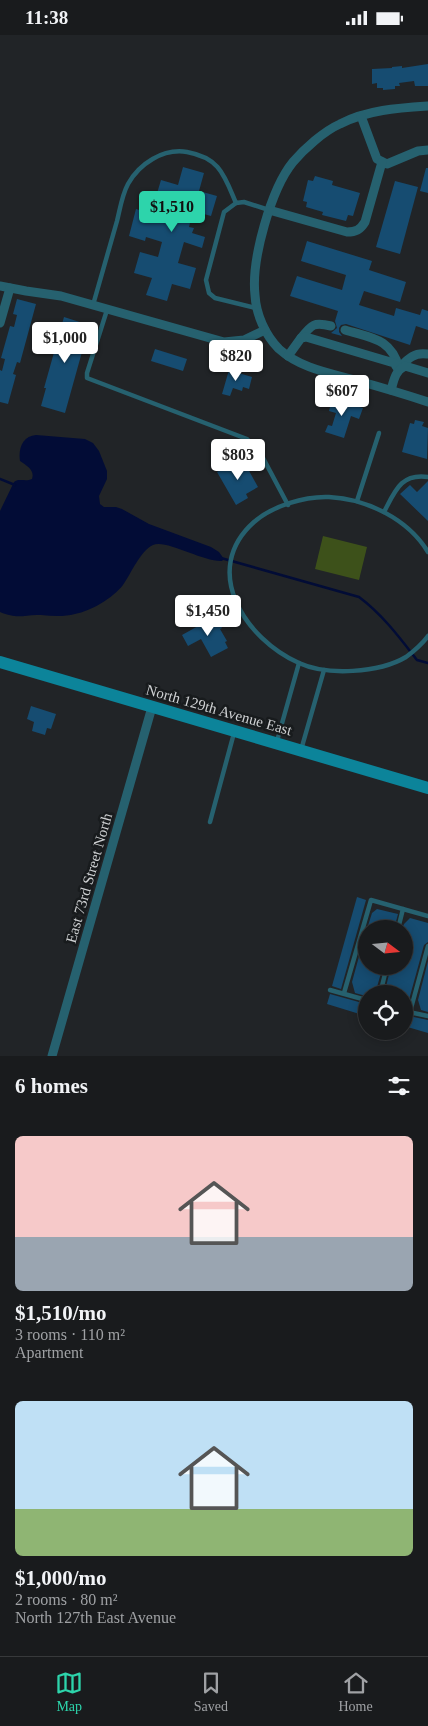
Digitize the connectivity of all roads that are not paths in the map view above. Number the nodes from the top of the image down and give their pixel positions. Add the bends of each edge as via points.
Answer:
1 (428, 106) edge
2 (361, 115) junction
3 (428, 150) edge
4 (382, 162) junction
5 (236, 203) junction
6 (269, 210) junction
7 (0, 286) edge
8 (10, 288) junction
9 (93, 305) junction
10 (257, 308) junction
11 (107, 309) junction
12 (0, 323) edge
13 (331, 326) dead end
14 (264, 330) junction
15 (345, 330) dead end
16 (301, 338) junction
17 (427, 354) edge
18 (288, 356) junction
19 (399, 369) junction
20 (428, 373) edge
21 (391, 391) junction
22 (428, 402) edge
23 (379, 433) dead end
24 (428, 477) edge
25 (357, 501) junction
26 (288, 505) junction
27 (384, 512) junction
28 (428, 552) edge
29 (428, 636) edge
30 (0, 662) edge
31 (299, 663) junction
32 (324, 670) junction
33 (152, 707) junction
34 (234, 732) junction
35 (276, 743) junction
36 (301, 751) junction
37 (428, 788) edge
38 (210, 822) dead end
39 (403, 909) junction
40 (428, 916) edge
41 (400, 920) edge
42 (428, 946) edge
43 (330, 989) dead end
44 (344, 993) junction
45 (358, 997) edge
46 (413, 1002) edge
47 (413, 1014) edge
48 (428, 1016) edge
49 (52, 1056) edge

1 - 2 street
2 - 4 street via 377,159
2 - 6 street via 338,124 307,147 283,176
3 - 4 street via 387,164
4 - 6 street via 364,222 361,229 354,232
5 - 6 lane
5 - 9 lane via 223,172 203,155 169,152 141,166 127,186
5 - 10 lane via 224,212 206,280 209,293 215,298
6 - 10 street via 256,269 254,294
7 - 8 street
8 - 9 street
8 - 12 street
9 - 11 street
10 - 14 street
11 - 14 street via 224,342 244,340
11 - 26 lane via 87,378 247,439 262,456
13 - 16 street via 314,325
14 - 18 street
15 - 19 street via 385,343 396,355
16 - 18 street
16 - 19 street via 394,363
17 - 19 street via 409,357
18 - 21 street via 313,368
19 - 20 street via 405,366
19 - 21 street
21 - 22 street
23 - 25 lane
24 - 27 lane via 412,476 406,480
25 - 26 lane via 328,497
25 - 27 lane
26 - 31 lane via 258,518 249,526 231,557 230,585 233,599 255,632
27 - 28 lane via 406,527
29 - 32 lane via 405,657 380,667
30 - 33 street, North 129th Avenue East
31 - 32 lane
31 - 35 lane
32 - 36 lane
33 - 34 street, North 129th Avenue East
33 - 49 street, East 73rd Street North
34 - 35 street, North 129th Avenue East
34 - 38 lane
35 - 36 street, North 129th Avenue East
36 - 37 street, North 129th Avenue East
39 - 40 lane
39 - 41 lane
39 - 44 lane via 371,899
42 - 46 lane
43 - 44 lane
44 - 45 lane
47 - 48 lane

